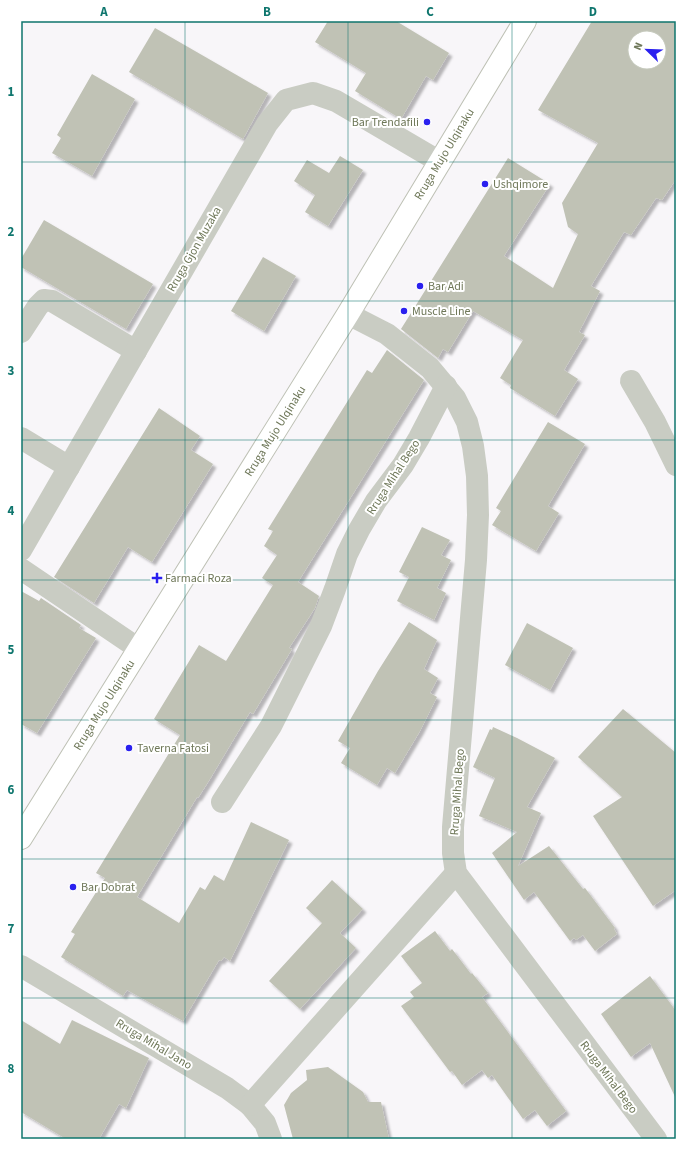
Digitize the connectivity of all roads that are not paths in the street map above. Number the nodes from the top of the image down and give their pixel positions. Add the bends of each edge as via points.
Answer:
1 (525, 21) edge
2 (440, 162) junction
3 (348, 314) junction
4 (21, 332) edge
5 (136, 351) junction
6 (632, 381) dead end
7 (446, 386) junction
8 (21, 438) edge
9 (676, 465) edge
10 (69, 467) junction
11 (21, 550) edge
12 (21, 569) edge
13 (139, 649) junction
14 (222, 802) dead end
15 (21, 838) edge
16 (456, 873) junction
17 (21, 966) edge
18 (250, 1105) junction
19 (271, 1139) edge
20 (656, 1139) edge

1 - 2 main road, Rruga Mujo Ulqinaku
2 - 3 main road, Rruga Mujo Ulqinaku
2 - 5 street, Rruga Gjon Muzaka via 336,101 313,93 286,100 266,124
3 - 7 street, Rruga Mihal Bego via 387,334 430,368
3 - 13 main road, Rruga Mujo Ulqinaku
4 - 5 street via 44,300 52,301
5 - 10 street, Rruga Gjon Muzaka
6 - 9 street
7 - 14 street, Rruga Mihal Bego via 403,465 376,501 359,530 347,554 322,626 271,726
7 - 16 street, Rruga Mihal Bego via 467,422 473,446 478,515 454,827 453,853
8 - 10 street
10 - 11 street, Rruga Gjon Muzaka
12 - 13 street
13 - 15 main road, Rruga Mujo Ulqinaku
16 - 18 street
16 - 20 street, Rruga Mihal Bego
17 - 18 street, Rruga Mihal Jano via 227,1088
18 - 19 street, Rruga Mihal Jano via 265,1123

